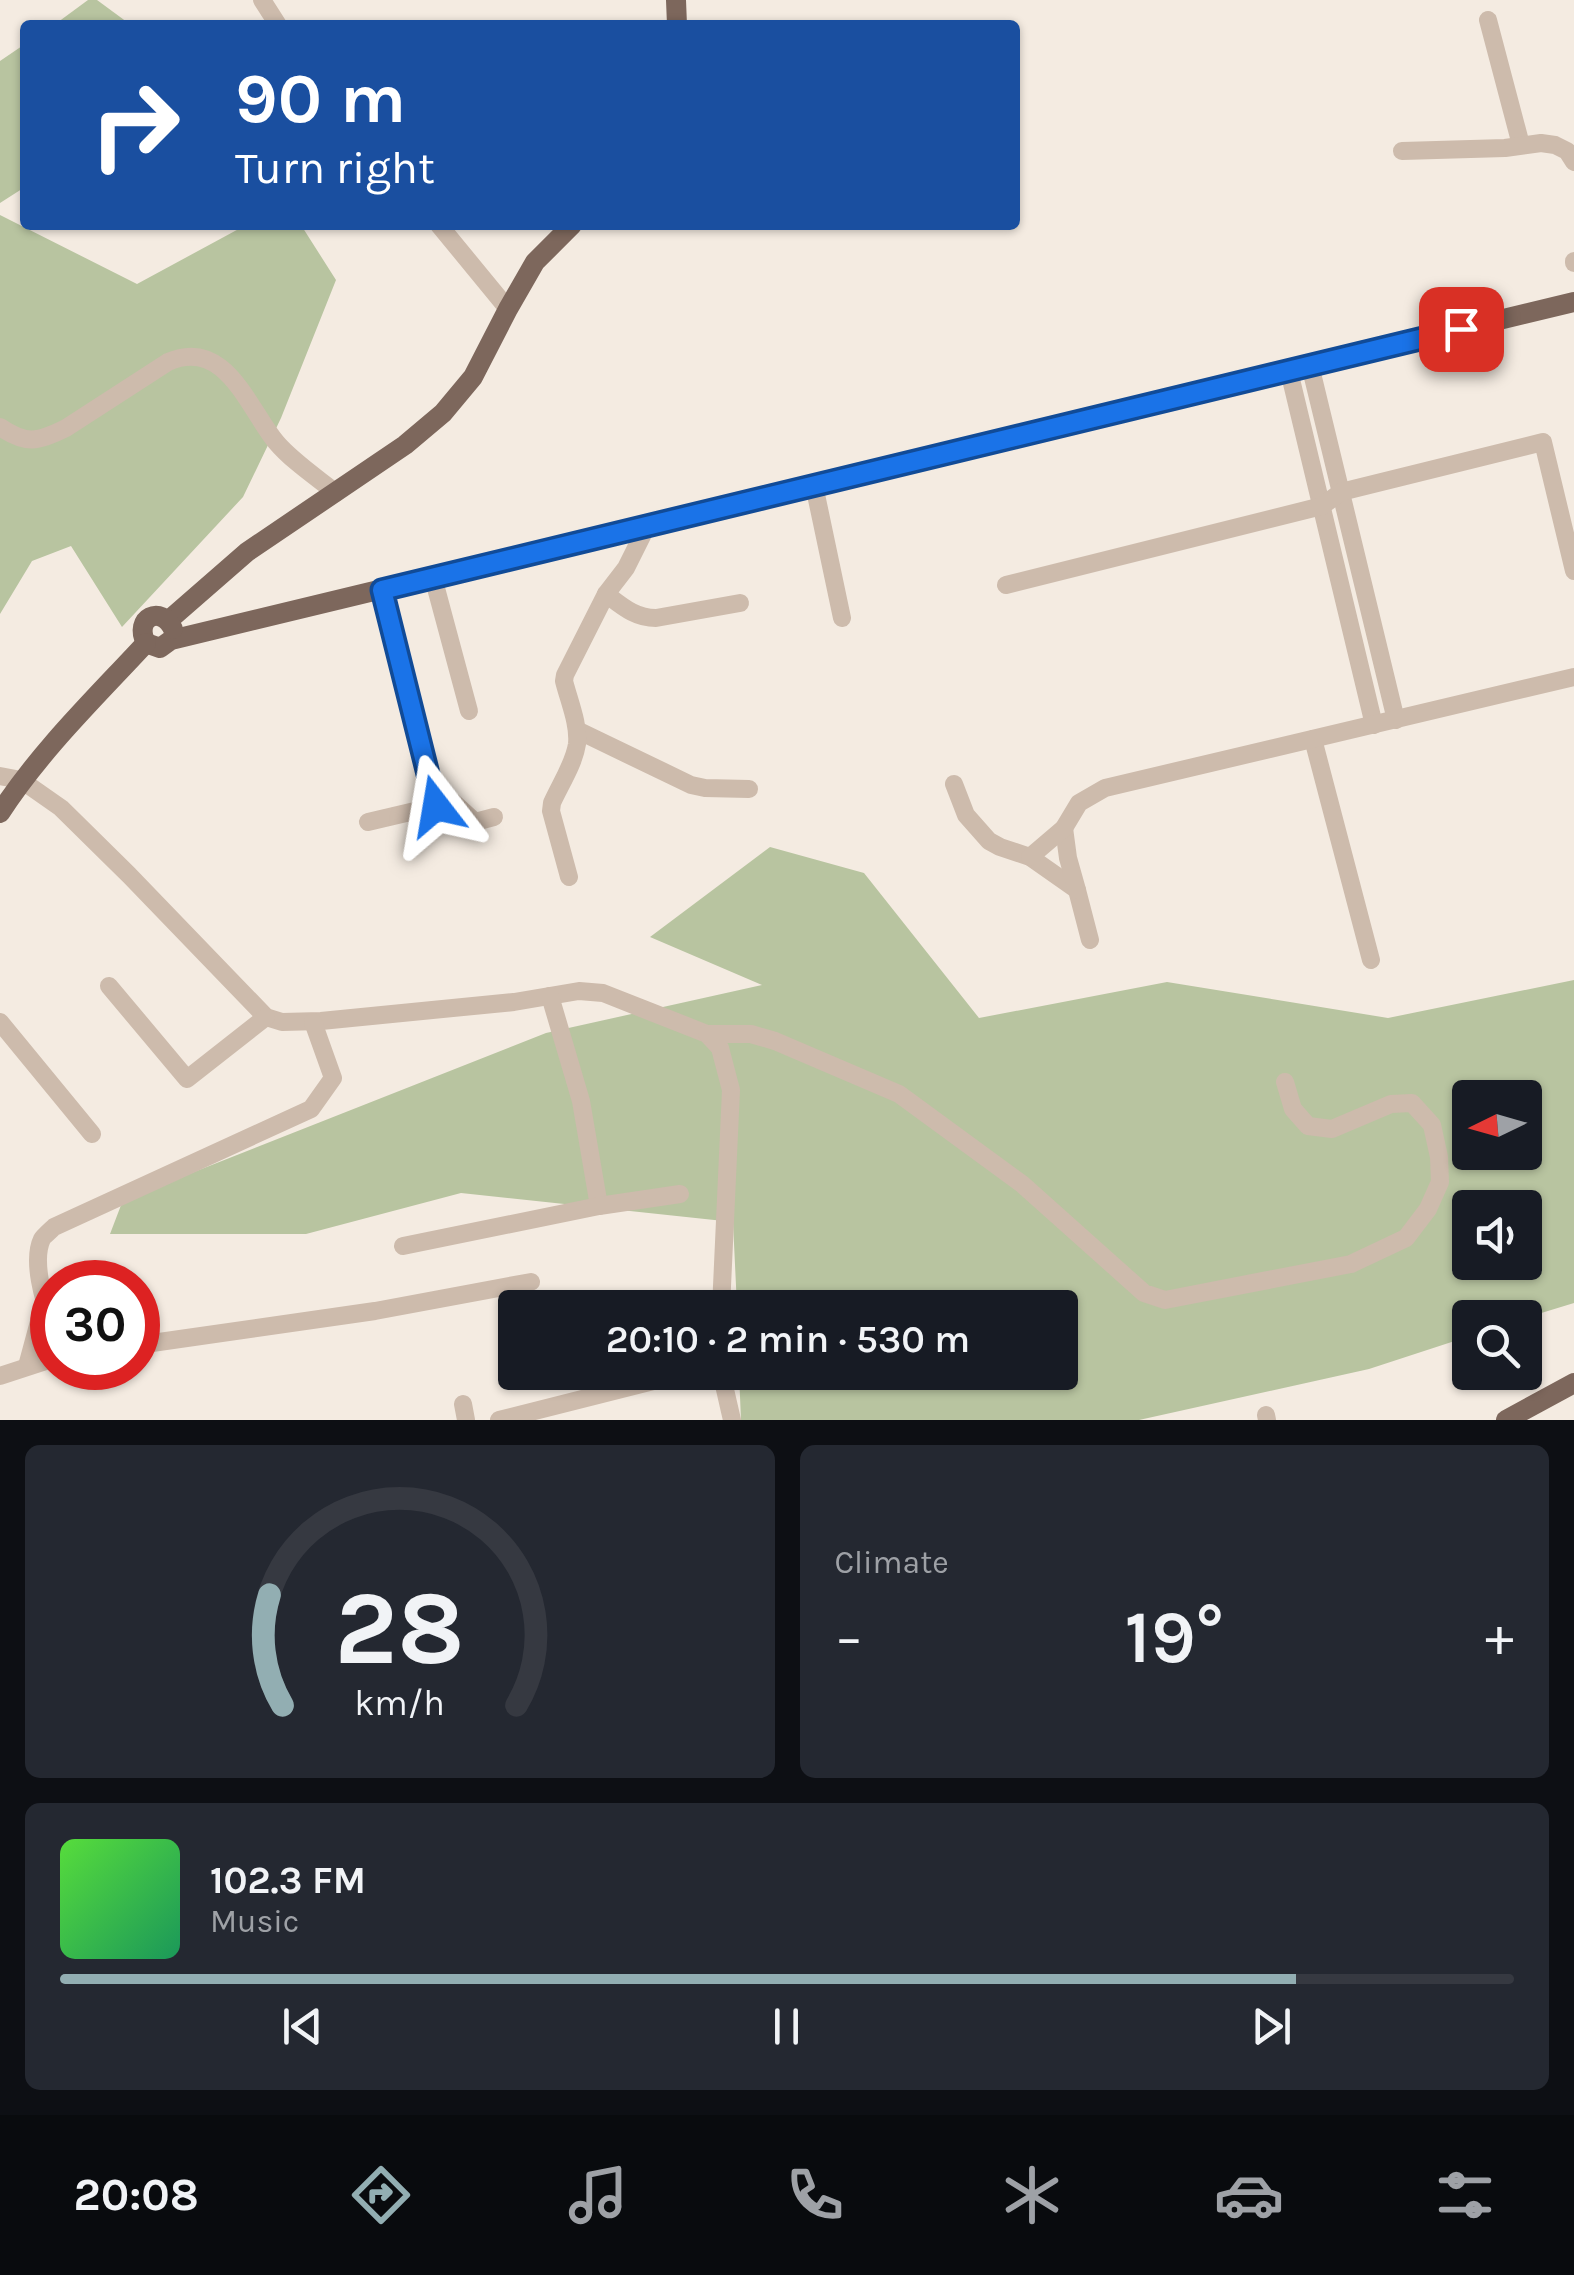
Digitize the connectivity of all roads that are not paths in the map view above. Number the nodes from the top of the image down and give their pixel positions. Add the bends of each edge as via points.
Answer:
1 (1488, 20) dead end
2 (1522, 145) junction
3 (1402, 151) dead end
4 (1574, 162) edge
5 (443, 230) edge
6 (567, 230) edge
7 (1574, 302) edge
8 (508, 309) junction
9 (1300, 368) junction
10 (0, 427) edge
11 (814, 485) junction
12 (1341, 492) junction
13 (336, 493) junction
14 (1322, 506) junction
15 (647, 526) junction
16 (1574, 571) edge
17 (433, 577) junction
18 (1006, 584) dead end
19 (382, 590) junction
20 (606, 594) junction
21 (740, 603) dead end
22 (842, 618) dead end
23 (170, 630) junction
24 (1574, 678) edge
25 (469, 711) dead end
26 (1396, 720) junction
27 (1374, 724) junction
28 (577, 730) junction
29 (1313, 739) junction
30 (11, 778) edge
31 (954, 784) dead end
32 (749, 789) dead end
33 (436, 806) junction
34 (0, 813) edge
35 (494, 817) dead end
36 (368, 822) dead end
37 (1064, 828) junction
38 (1030, 857) junction
39 (569, 877) dead end
40 (1077, 890) junction
41 (1090, 940) dead end
42 (1370, 960) dead end
43 (109, 986) dead end
44 (550, 996) junction
45 (266, 1017) junction
46 (0, 1022) edge
47 (314, 1022) junction
48 (706, 1034) junction
49 (1286, 1082) dead end
50 (92, 1134) dead end
51 (680, 1194) dead end
52 (599, 1206) junction
53 (403, 1246) dead end
54 (40, 1260) edge
55 (531, 1282) dead end
56 (722, 1290) edge
57 (160, 1342) edge
58 (30, 1356) edge
59 (30, 1365) edge
60 (26, 1366) junction
61 (0, 1376) edge
62 (1574, 1383) edge
63 (618, 1390) edge
64 (726, 1390) edge
65 (499, 1420) edge
66 (732, 1420) edge
67 (1506, 1420) edge

1 - 2 street
2 - 3 street
2 - 4 street via 1555,144
5 - 8 street
6 - 8 main road via 535,262
7 - 9 main road
8 - 13 main road via 473,377 444,413
9 - 11 main road
9 - 12 street
9 - 14 street
10 - 13 street via 33,441 48,437 168,362 195,355 222,368 277,443
11 - 15 main road
11 - 22 street
12 - 14 street
12 - 16 street via 1543,442
12 - 26 street
13 - 23 main road via 247,552
14 - 18 street
14 - 27 street
15 - 17 main road
15 - 20 street
17 - 19 main road
17 - 25 street
19 - 23 main road
19 - 33 street
20 - 21 street via 644,618
20 - 28 street via 565,674
23 - 30 main road via 160,648 146,644
24 - 26 street
26 - 27 street
27 - 29 street
28 - 32 street via 691,784
28 - 39 street via 551,811
29 - 37 street via 1105,788 1080,802
29 - 42 street
30 - 34 main road
30 - 45 street via 75,821
31 - 38 street via 977,830 1000,848
33 - 35 street via 454,802 475,822
33 - 36 street
37 - 38 street
37 - 40 street
38 - 40 street
40 - 41 street
43 - 45 street via 187,1079
44 - 47 street
44 - 48 street via 604,993
44 - 52 street via 581,1100
45 - 47 street
46 - 50 street
47 - 54 street via 333,1078 311,1109 54,1227 43,1238
48 - 49 street via 751,1034 899,1094 1022,1184 1144,1294 1165,1300 1351,1264 1406,1238 1428,1209 1440,1182 1440,1157 1432,1125 1412,1102 1332,1129 1308,1126 1293,1110
48 - 56 street via 720,1048 731,1090
51 - 52 street
52 - 53 street
55 - 57 street
58 - 60 street
59 - 60 street
60 - 61 street
62 - 67 main road
63 - 65 street
64 - 66 street

